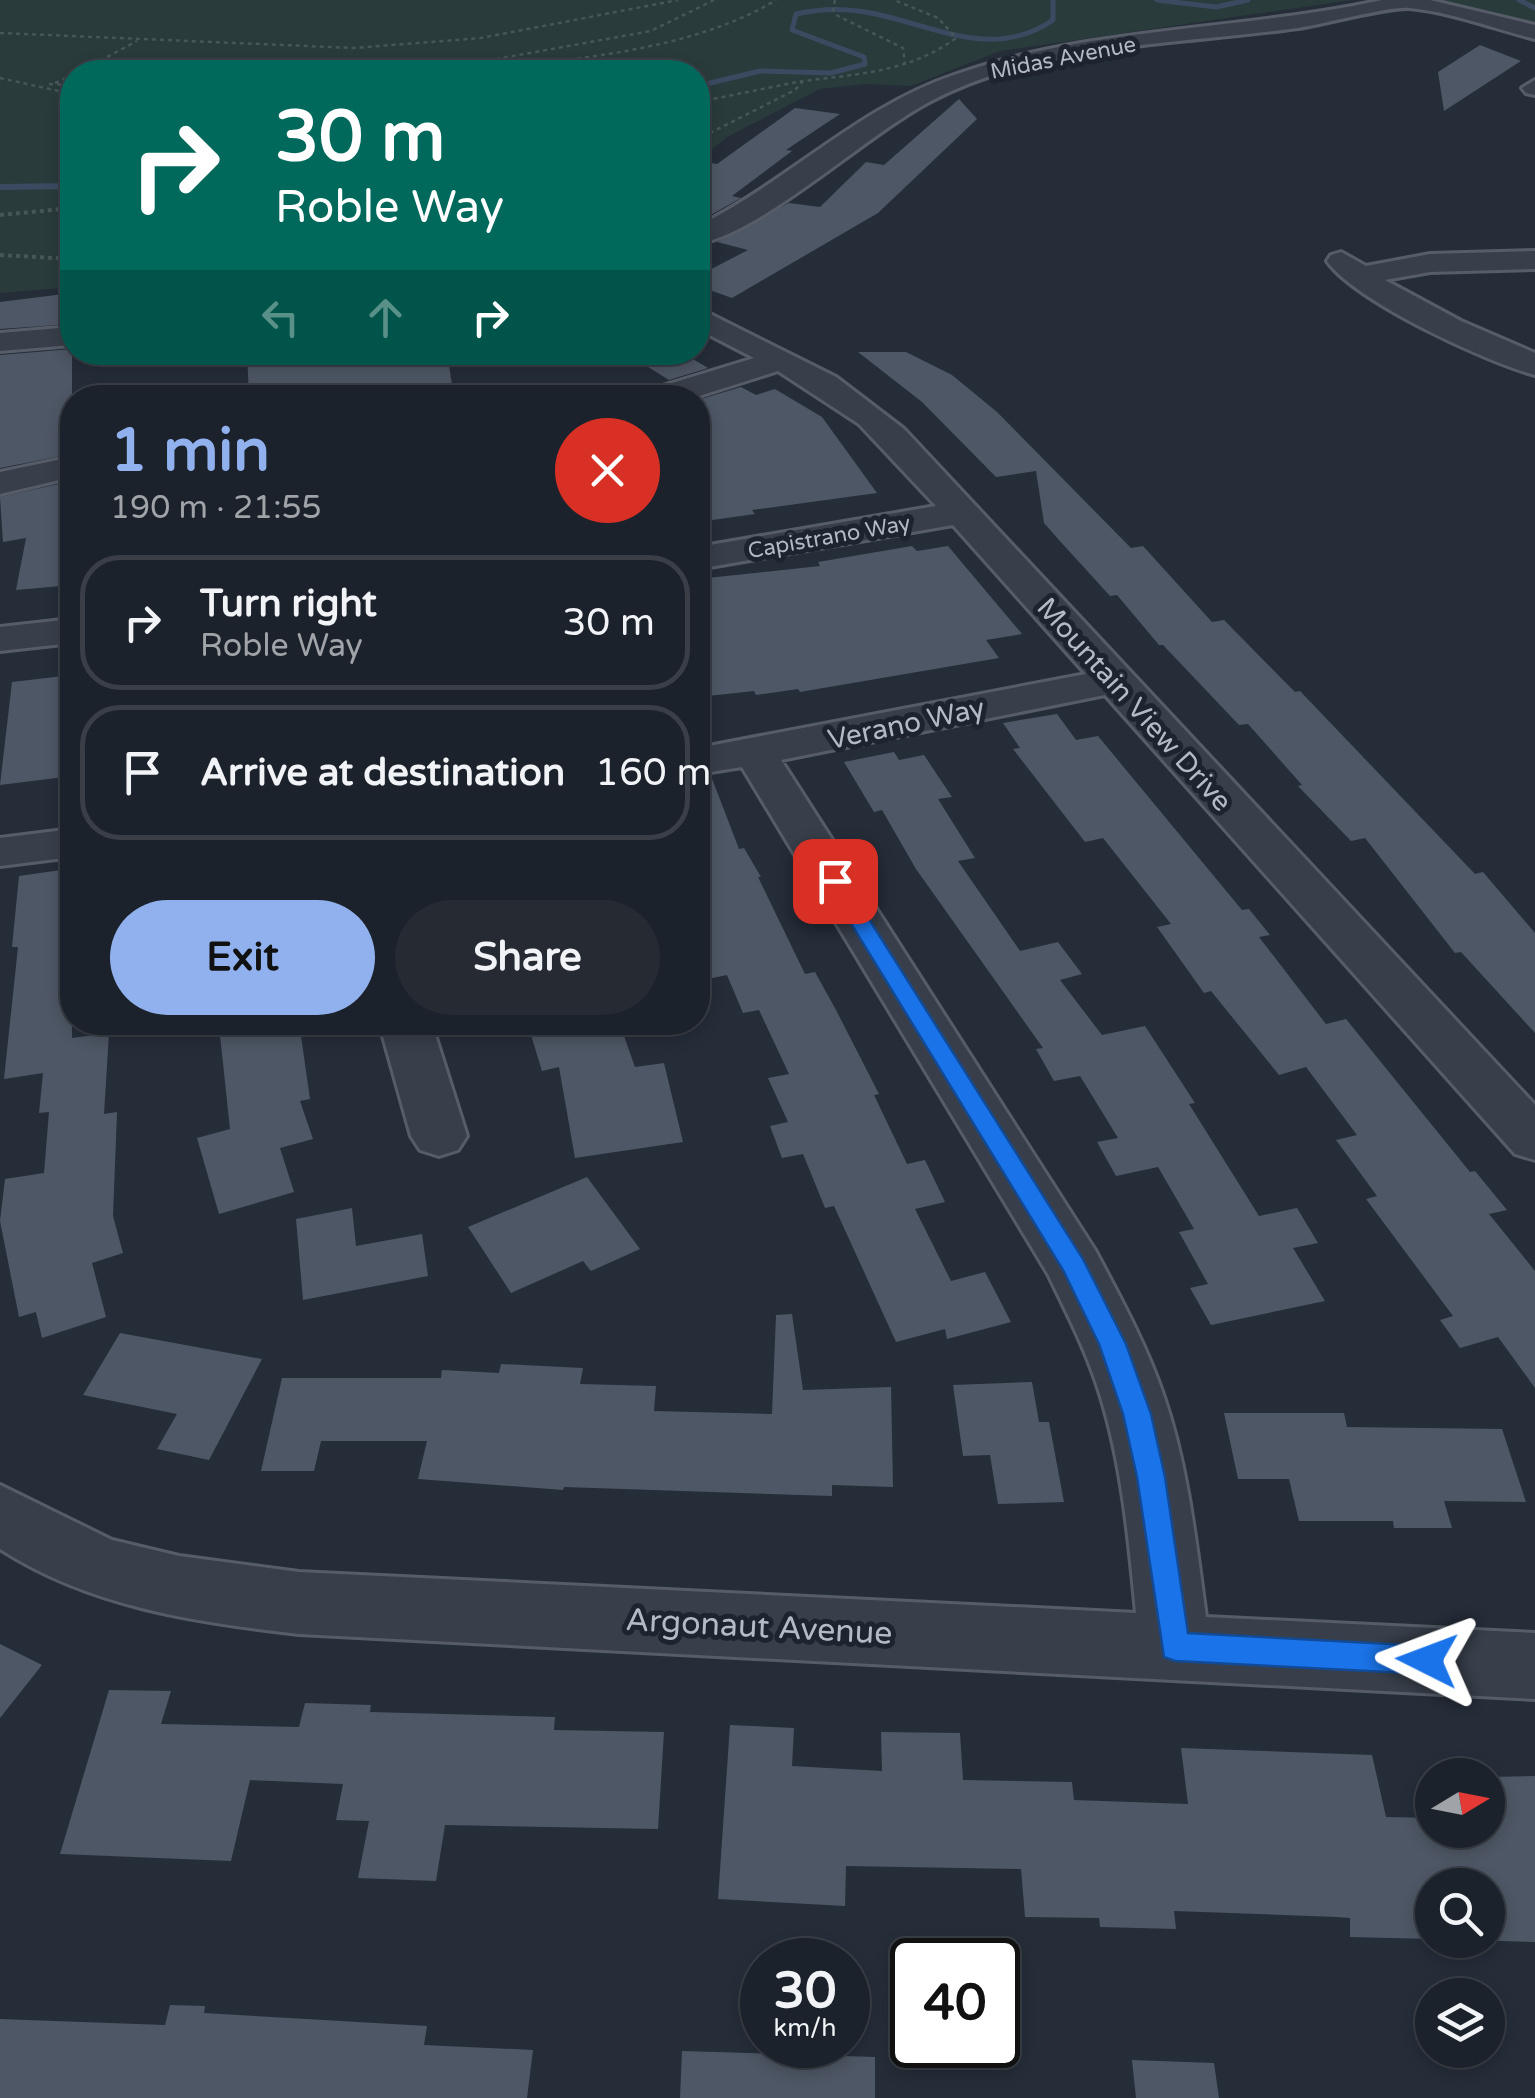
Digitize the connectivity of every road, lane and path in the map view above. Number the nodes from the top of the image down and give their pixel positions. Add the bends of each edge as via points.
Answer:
1 (678, 0) edge
2 (714, 0) edge
3 (776, 0) edge
4 (835, 0) edge
5 (894, 0) edge
6 (1409, 0) edge
7 (833, 10) joint
8 (1535, 32) edge
9 (0, 33) edge
10 (138, 40) junction
11 (101, 60) edge
12 (491, 60) edge
13 (553, 60) edge
14 (905, 66) junction
15 (0, 80) edge
16 (803, 80) junction
17 (60, 81) edge
18 (32, 83) junction
19 (53, 84) junction
20 (60, 84) edge
21 (60, 91) edge
22 (710, 99) edge
23 (710, 134) edge
24 (60, 209) edge
25 (0, 215) edge
26 (710, 230) edge
27 (0, 255) edge
28 (60, 258) edge
29 (1535, 260) edge
30 (710, 324) edge
31 (60, 337) edge
32 (0, 342) edge
33 (779, 360) junction
34 (1535, 365) edge
35 (699, 385) edge
36 (60, 470) edge
37 (0, 483) edge
38 (961, 513) junction
39 (710, 556) edge
40 (60, 632) edge
41 (0, 639) edge
42 (1114, 681) junction
43 (755, 753) junction
44 (710, 759) edge
45 (60, 844) edge
46 (0, 852) edge
47 (409, 1035) edge
48 (440, 1136) dead end
49 (1535, 1140) edge
50 (0, 1514) edge
51 (1175, 1647) junction
52 (1535, 1666) edge

1 - 10 path via 495,35 378,46
2 - 12 path via 651,31
3 - 13 path via 721,27
4 - 7 path
5 - 14 path via 920,7 954,33 952,42
6 - 8 street
6 - 26 street, Midas Avenue via 1086,49 982,72 898,108 760,204
7 - 14 path via 860,30 896,43
9 - 10 path
10 - 11 path
14 - 16 path
15 - 18 path
16 - 22 path
16 - 23 path
17 - 19 path
18 - 19 path
18 - 21 path
19 - 20 path
24 - 25 path
27 - 28 path
29 - 34 street via 1351,268 1450,328
30 - 33 street, Mountain View Drive
31 - 32 street
33 - 35 street
33 - 38 street, Mountain View Drive via 864,409
36 - 37 street
38 - 39 street, Capistrano Way
38 - 42 street, Mountain View Drive
40 - 41 street
42 - 43 street, Verano Way
42 - 49 street, Mountain View Drive
43 - 44 street, Verano Way
43 - 51 street via 1074,1266 1113,1344 1151,1477
45 - 46 street
47 - 48 street
50 - 51 street, Argonaut Avenue via 67,1556 122,1575 281,1601
51 - 52 street, Argonaut Avenue

